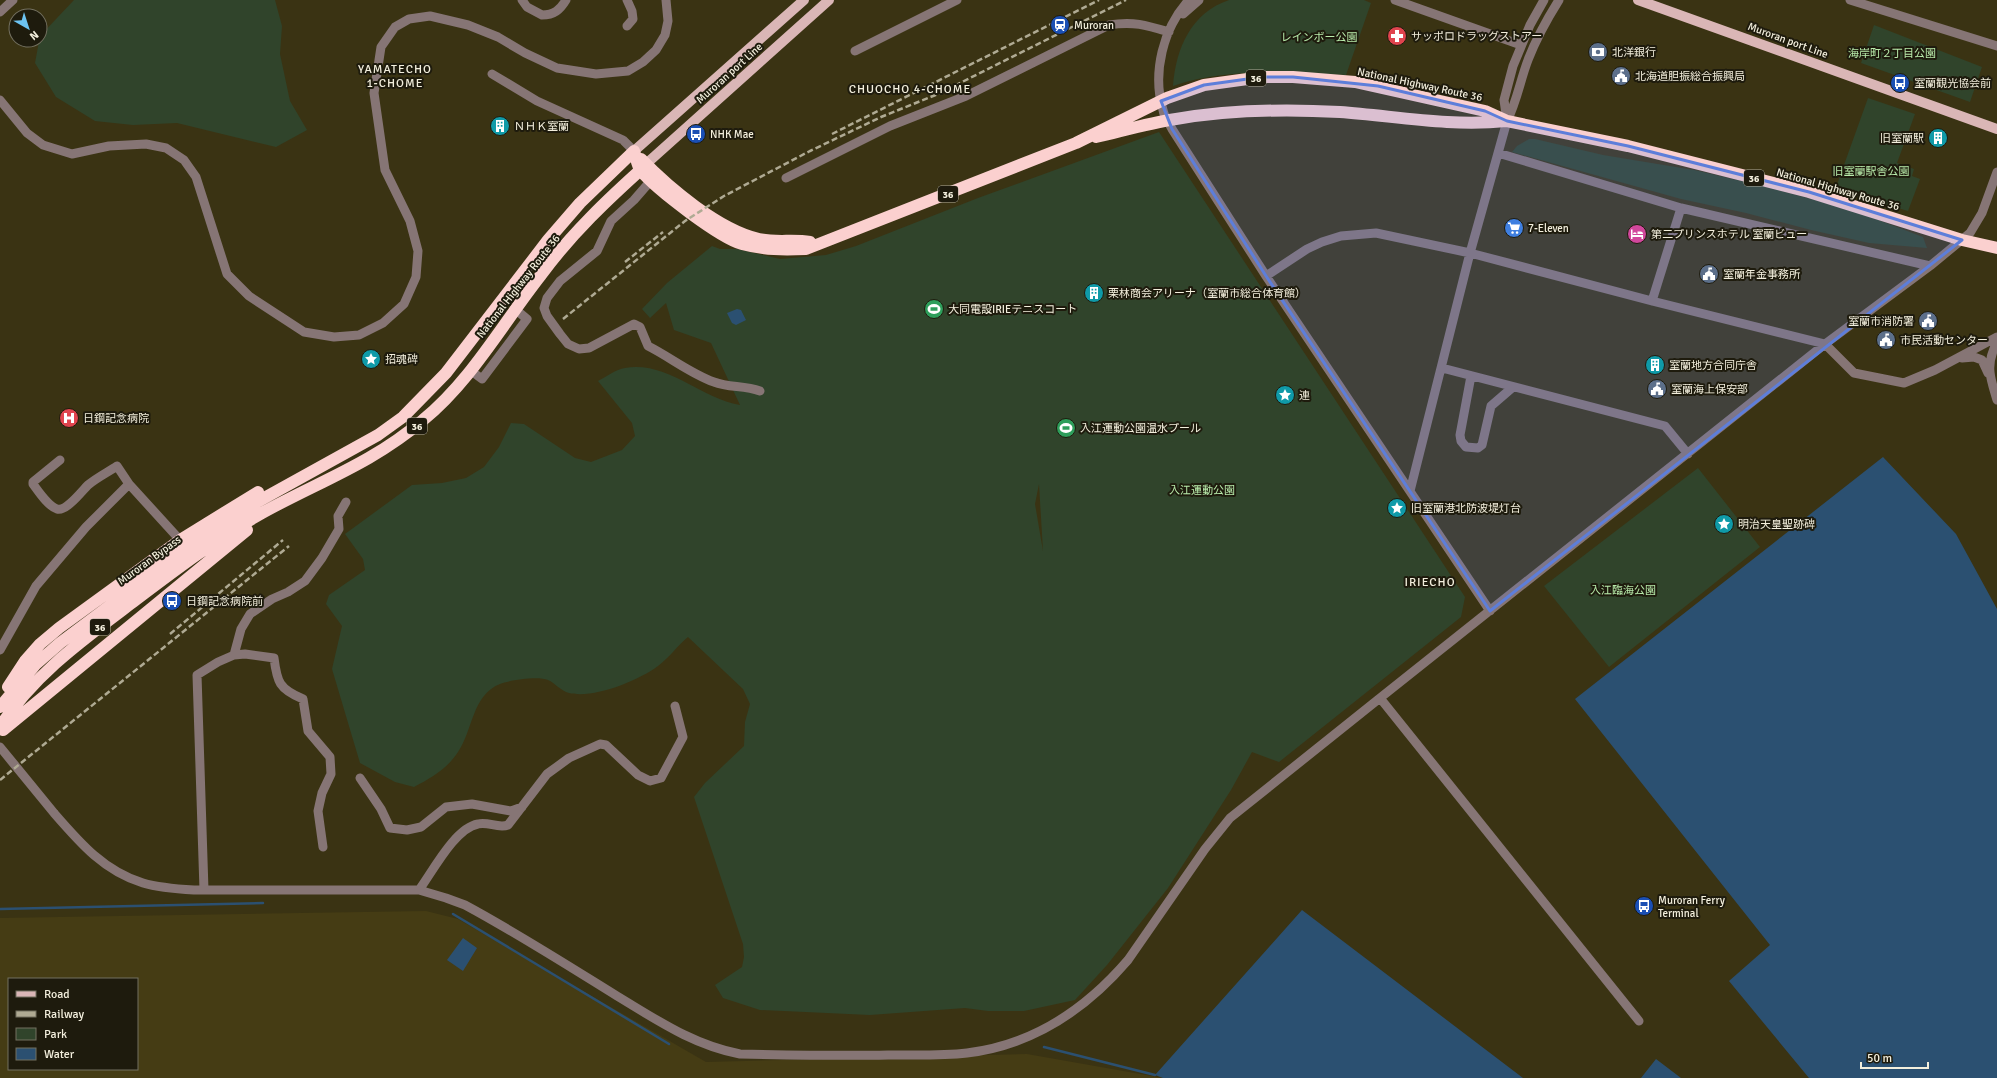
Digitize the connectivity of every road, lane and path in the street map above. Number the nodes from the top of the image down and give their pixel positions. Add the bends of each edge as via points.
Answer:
1 (13, 0) edge
2 (522, 0) edge
3 (566, 0) edge
4 (627, 0) edge
5 (666, 0) edge
6 (804, 0) edge
7 (829, 0) edge
8 (957, 0) edge
9 (1189, 0) edge
10 (1200, 0) edge
11 (1395, 0) edge
12 (1544, 0) edge
13 (1559, 0) edge
14 (1638, 0) edge
15 (1850, 0) edge
16 (0, 12) edge
17 (627, 21) dead end
18 (1169, 32) junction
19 (1521, 45) junction
20 (1997, 46) edge
21 (855, 51) dead end
22 (492, 74) dead end
23 (0, 100) edge
24 (1506, 121) junction
25 (1997, 129) edge
26 (1076, 143) junction
27 (634, 151) junction
28 (1498, 153) junction
29 (643, 167) junction
30 (1997, 172) edge
31 (786, 178) dead end
32 (658, 180) junction
33 (1681, 208) junction
34 (1962, 240) junction
35 (1997, 248) edge
36 (1470, 252) junction
37 (1930, 266) junction
38 (1266, 276) junction
39 (1652, 301) junction
40 (1997, 337) edge
41 (1997, 342) edge
42 (1825, 344) junction
43 (1955, 358) junction
44 (1442, 368) junction
45 (1989, 374) junction
46 (1471, 376) junction
47 (1513, 387) junction
48 (760, 391) dead end
49 (1997, 400) edge
50 (1688, 454) junction
51 (60, 460) dead end
52 (332, 460) junction
53 (129, 484) junction
54 (1410, 491) junction
55 (284, 501) junction
56 (346, 502) dead end
57 (211, 538) junction
58 (180, 540) junction
59 (1490, 611) junction
60 (0, 650) edge
61 (234, 655) junction
62 (1380, 698) junction
63 (0, 699) edge
64 (675, 706) dead end
65 (0, 707) edge
66 (0, 727) edge
67 (0, 732) edge
68 (0, 747) edge
69 (360, 778) dead end
70 (523, 806) junction
71 (323, 847) dead end
72 (204, 890) junction
73 (419, 890) junction
74 (1639, 1021) dead end

1 - 16 street
2 - 3 street via 527,7 542,15 555,12
4 - 17 street via 633,18
5 - 23 street via 668,20 665,35 656,50 628,71 596,74 557,68 468,24 430,16 409,19 395,27 381,47 374,93 385,170 410,221 418,251 416,277 404,304 383,323 359,335 334,337 304,332 249,296 227,274 196,177 184,160 166,148 146,144 109,146 72,154 43,145
6 - 27 main road, Muroran port Line
7 - 29 main road, Muroran port Line
8 - 21 street
9 - 18 street via 1177,14
10 - 18 street via 1180,17
11 - 19 street
12 - 19 street
13 - 24 street via 1530,54 1516,104
14 - 25 main road, Muroran port Line
15 - 20 street
18 - 31 street via 1143,24 1125,22 1109,25 966,96 890,126
18 - 38 street via 1162,51 1159,77 1163,111
19 - 24 street via 1504,100
22 - 27 street via 537,101 623,140
24 - 26 highway, National Highway Route 36 / 36 via 1483,124 1398,119 1341,112 1237,113 1177,118
24 - 26 highway, National Highway Route 36 / 36 via 1485,111 1378,86 1293,77 1232,80 1204,85 1167,98
24 - 28 street
24 - 34 highway, National Highway Route 36 / 36 via 1628,146 1809,192
26 - 32 highway, National Highway Route 36 / 36 via 806,249 769,250 741,244 709,226
27 - 29 highway
27 - 52 highway, National Highway Route 36 / 36 via 580,203 548,240 424,398 378,435
28 - 33 street
28 - 36 street
29 - 32 highway, National Highway Route 36 / 36
29 - 55 highway, National Highway Route 36 / 36 via 587,221 542,272 470,370 426,418 389,447 338,476
30 - 34 street via 1982,213 1970,233
32 - 48 street via 611,221 597,251 560,281 547,298 544,308 568,344 580,349 589,348 634,324 640,327 648,346 701,378 716,384 747,386
33 - 37 street
33 - 39 street
34 - 35 highway, National Highway Route 36 / 36
34 - 37 street
36 - 38 street via 1376,233 1341,236 1307,249
36 - 39 street
36 - 44 street
37 - 42 street
38 - 54 street
39 - 42 street
40 - 43 street
41 - 45 street via 1990,356
42 - 43 street via 1854,374 1904,383
42 - 50 street
43 - 45 street via 1974,356 1982,360
44 - 46 street
44 - 54 street
45 - 49 street
46 - 47 street
46 - 47 street via 1460,435 1466,447 1478,448 1482,445 1492,404
47 - 50 street via 1665,426
50 - 59 street
51 - 53 street via 36,478 33,484 55,509 65,508 88,486 117,466
52 - 57 highway, Muroran Bypass / 36 via 263,498
52 - 58 highway via 279,481 243,500
53 - 58 street
53 - 60 street via 86,527 36,586
54 - 59 street
55 - 57 highway, Muroran Bypass / 36
55 - 67 highway
56 - 61 street via 338,516 339,529 314,570 305,581 250,614 241,629
57 - 65 highway, Muroran Bypass / 36 via 60,643 36,664
57 - 66 highway, Muroran Bypass / 36 via 57,661 28,690
58 - 63 highway via 40,644 25,661
59 - 62 street
61 - 71 street via 274,658 278,679 288,693 303,699 308,731 330,757 331,774 322,793 318,811
61 - 72 street via 197,675 196,682
62 - 73 street via 1230,818 1205,849 1128,960 1097,993 1049,1027 1009,1044 986,1050 953,1054 854,1056 740,1054 716,1050 658,1021 465,905
62 - 74 street
64 - 70 street via 683,737 661,778 650,781 638,775 612,749 600,744 569,758 547,774
68 - 72 street via 95,858 115,872 142,883 159,887
69 - 70 street via 390,828 407,830 421,827 446,808 472,804 511,811
70 - 73 street via 508,825 503,827 485,823 468,826 455,837
72 - 73 street

